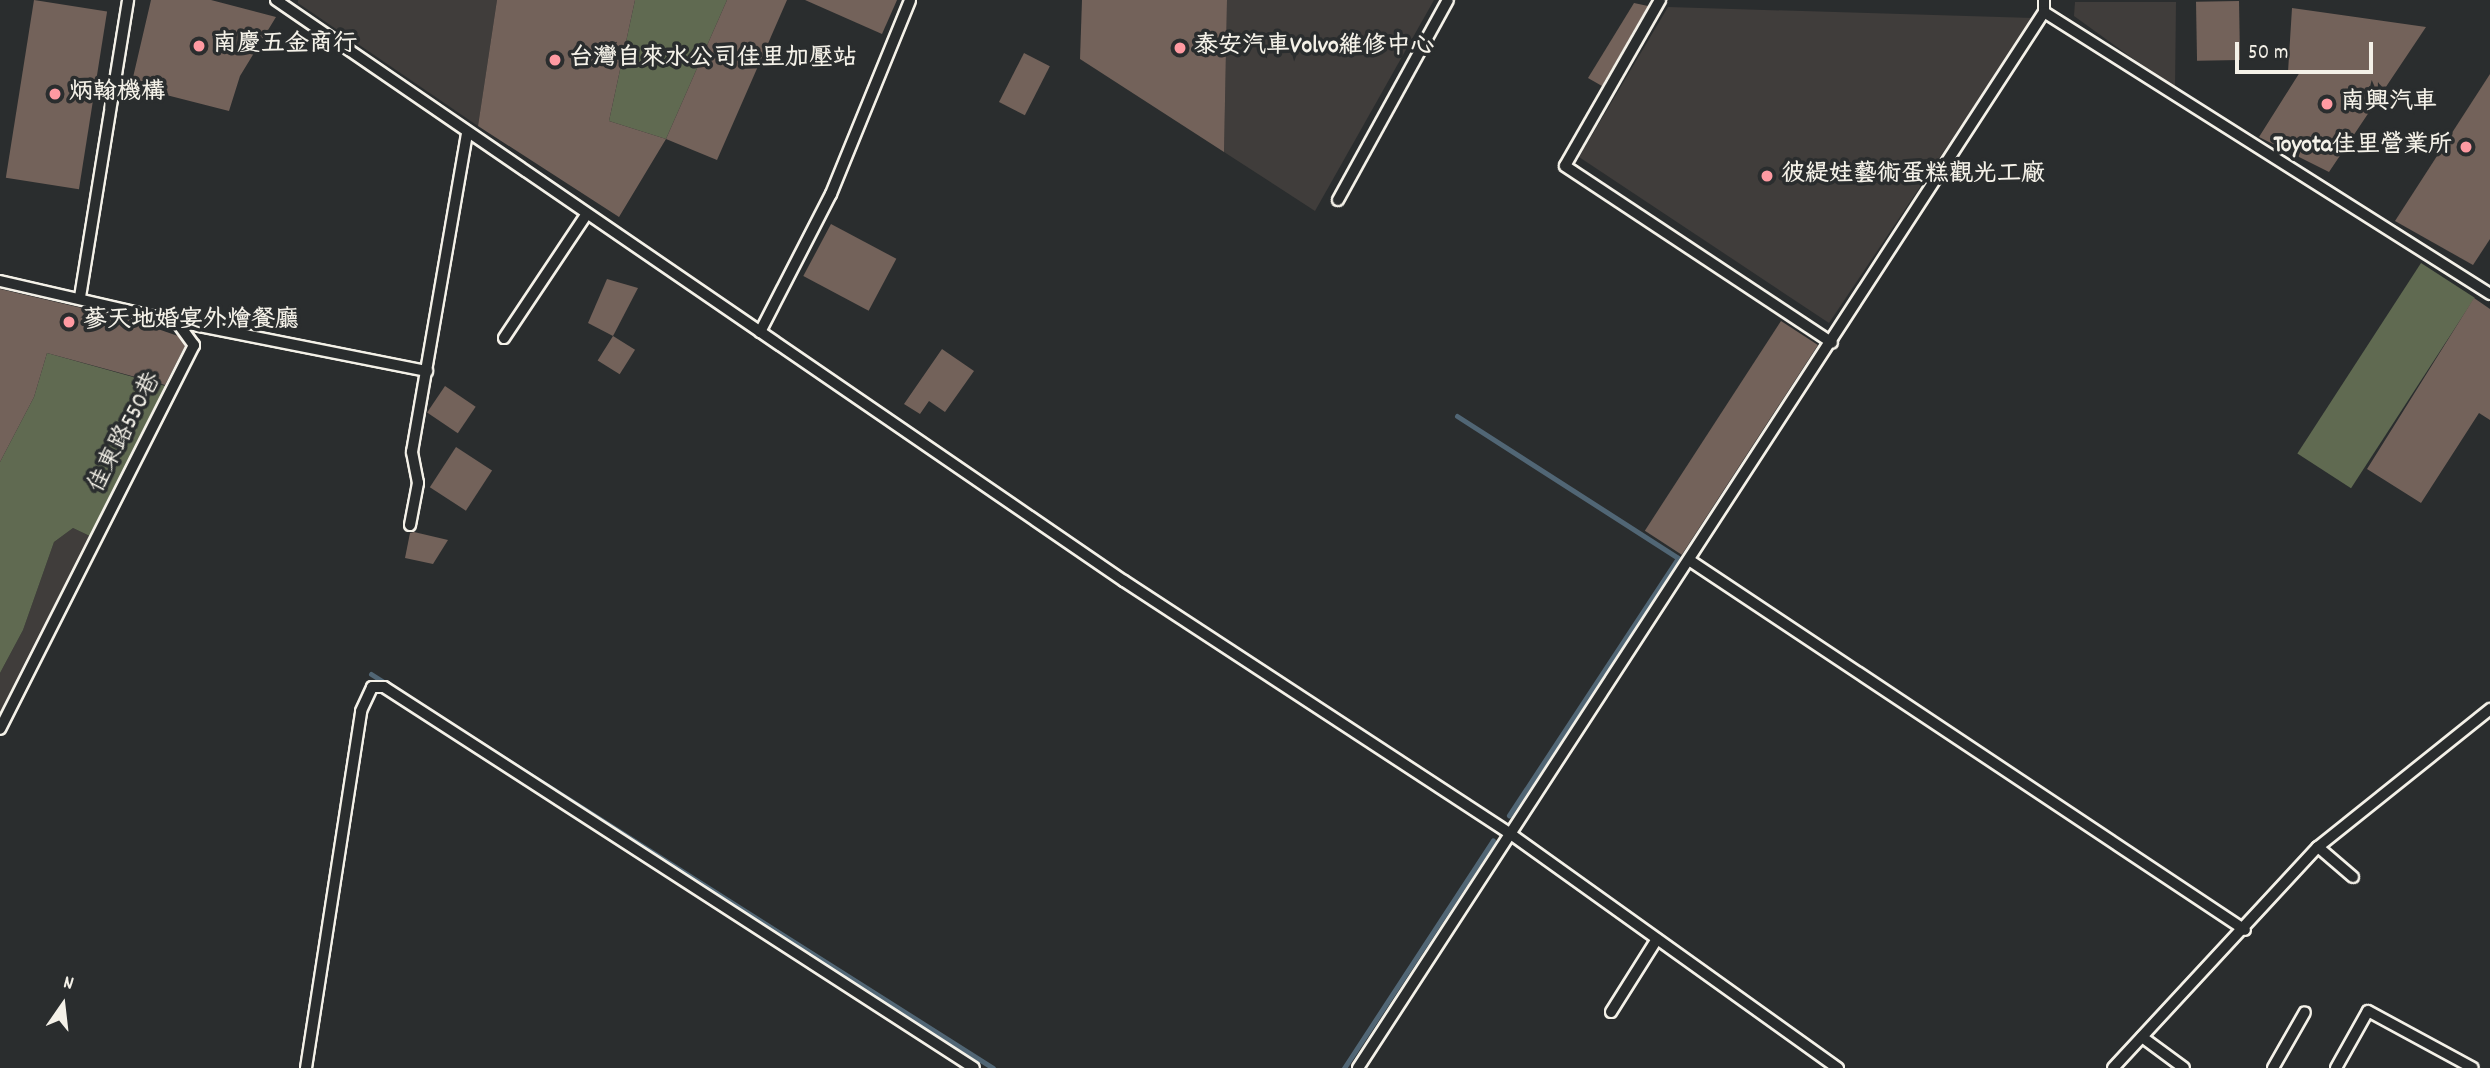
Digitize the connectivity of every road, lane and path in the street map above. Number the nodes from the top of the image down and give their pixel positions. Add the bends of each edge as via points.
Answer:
1 (128, 0) edge
2 (275, 0) edge
3 (911, 0) edge
4 (1448, 0) edge
5 (1660, 0) edge
6 (2044, 6) edge
7 (467, 134) junction
8 (1338, 200) dead end
9 (586, 215) junction
10 (0, 281) edge
11 (2490, 294) edge
12 (80, 296) junction
13 (177, 322) junction
14 (760, 332) junction
15 (504, 338) dead end
16 (1832, 343) junction
17 (427, 371) junction
18 (410, 525) dead end
19 (1692, 562) junction
20 (2490, 709) edge
21 (0, 729) edge
22 (1512, 835) junction
23 (2318, 847) junction
24 (2353, 877) dead end
25 (2245, 930) junction
26 (1657, 939) junction
27 (1611, 1012) dead end
28 (2305, 1012) dead end
29 (2142, 1037) junction
30 (1362, 1067) edge
31 (306, 1068) edge
32 (974, 1068) edge
33 (1838, 1068) edge
34 (2113, 1068) edge
35 (2183, 1068) edge
36 (2273, 1068) edge
37 (2336, 1068) edge
38 (2473, 1068) edge

1 - 12 lane
2 - 7 lane
3 - 14 lane via 831,194
4 - 8 lane
5 - 16 lane via 1565,166
6 - 11 lane
6 - 16 lane
7 - 9 lane
7 - 17 lane
9 - 14 lane
9 - 15 lane
10 - 12 lane
12 - 13 lane
13 - 17 lane
13 - 21 lane, 佳東路550巷 via 194,345
14 - 22 lane via 1124,581
16 - 19 lane
17 - 18 lane via 412,452 418,484
19 - 22 lane
19 - 25 lane
20 - 23 lane
22 - 26 lane
22 - 30 lane
23 - 24 lane
23 - 25 lane
25 - 29 lane
26 - 27 lane
26 - 33 lane
28 - 36 lane
29 - 34 lane
29 - 35 lane
31 - 32 lane via 361,711 372,687 384,687
37 - 38 lane via 2368,1011

